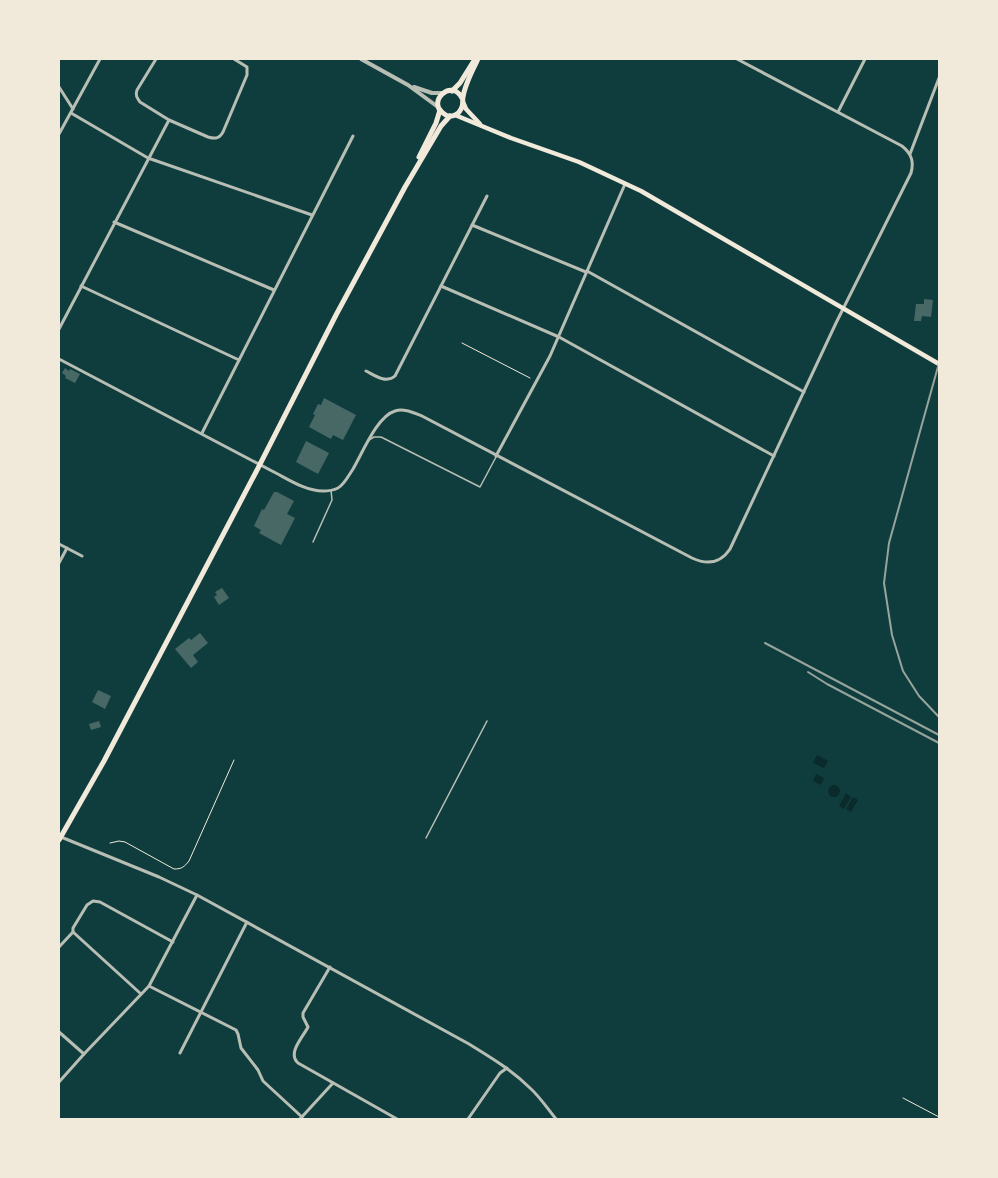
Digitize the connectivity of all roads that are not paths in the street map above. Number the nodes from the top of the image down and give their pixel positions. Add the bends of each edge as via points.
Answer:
1 (100, 59) edge
2 (156, 59) edge
3 (234, 59) edge
4 (361, 59) edge
5 (474, 59) edge
6 (478, 59) edge
7 (737, 59) edge
8 (865, 59) edge
9 (939, 78) edge
10 (408, 84) junction
11 (59, 87) edge
12 (452, 90) junction
13 (442, 93) junction
14 (462, 100) junction
15 (439, 108) junction
16 (72, 111) junction
17 (838, 112) junction
18 (452, 115) junction
19 (168, 120) junction
20 (481, 125) junction
21 (59, 134) edge
22 (353, 136) dead end
23 (910, 154) junction
24 (148, 158) junction
25 (625, 184) junction
26 (405, 187) junction
27 (487, 196) dead end
28 (312, 215) junction
29 (114, 222) junction
30 (472, 225) junction
31 (587, 271) junction
32 (81, 286) junction
33 (441, 286) junction
34 (274, 290) junction
35 (843, 309) junction
36 (59, 329) edge
37 (559, 337) junction
38 (59, 359) edge
39 (239, 360) junction
40 (939, 364) edge
41 (366, 371) dead end
42 (804, 392) junction
43 (202, 433) junction
44 (369, 440) junction
45 (496, 456) junction
46 (774, 456) junction
47 (260, 464) junction
48 (332, 490) junction
49 (313, 542) dead end
50 (59, 544) edge
51 (67, 548) junction
52 (82, 556) dead end
53 (59, 563) edge
54 (487, 721) dead end
55 (60, 836) edge
56 (426, 838) dead end
57 (197, 895) junction
58 (247, 922) junction
59 (73, 932) junction
60 (173, 942) junction
61 (59, 947) edge
62 (330, 967) junction
63 (149, 986) junction
64 (141, 994) junction
65 (201, 1012) junction
66 (59, 1032) edge
67 (180, 1053) dead end
68 (84, 1054) junction
69 (507, 1068) junction
70 (59, 1082) edge
71 (333, 1083) junction
72 (301, 1118) edge
73 (397, 1119) edge
74 (468, 1119) edge
75 (556, 1119) edge

1 - 16 street
2 - 19 street via 136,96 140,102
3 - 19 street via 245,66 248,72 221,135 216,138 208,137
4 - 10 street
5 - 12 main road via 460,83
6 - 14 main road
7 - 17 street
8 - 17 street
9 - 23 street
10 - 13 street via 432,93
10 - 15 street
11 - 16 street
12 - 13 main road
12 - 14 main road via 457,92
13 - 15 main road via 438,99
14 - 18 main road via 461,110
14 - 20 main road via 466,109
15 - 18 main road via 444,114
15 - 26 main road via 436,122
16 - 21 street
16 - 24 street
17 - 23 street via 902,146
18 - 20 main road
18 - 26 main road via 441,126
19 - 24 street
20 - 25 main road via 579,162
22 - 28 street
23 - 35 street via 911,173
24 - 28 street
24 - 29 street
25 - 31 street
25 - 35 main road via 650,196
26 - 47 main road
27 - 30 street
28 - 34 street
29 - 32 street
29 - 34 street
30 - 31 street
30 - 33 street
31 - 37 street
31 - 42 street
32 - 36 street
32 - 39 street
33 - 37 street
33 - 41 street via 395,376 391,380 386,380
34 - 39 street
35 - 40 main road
35 - 42 street
37 - 45 street
37 - 46 street
38 - 43 street
39 - 43 street
42 - 46 street
43 - 47 street
44 - 45 street via 386,416 394,411 404,410 422,416
44 - 45 lane via 382,437 480,487
44 - 48 street via 348,477 338,488
45 - 46 street via 706,563 724,557 730,549
47 - 48 street via 308,488 317,491
47 - 55 main road via 104,761
48 - 49 lane via 332,500
50 - 51 street
51 - 52 street
51 - 53 street
54 - 56 lane
55 - 57 street
57 - 58 street
57 - 60 street
58 - 62 street
58 - 65 street
59 - 60 street via 87,905 96,901
59 - 61 street
59 - 64 street
60 - 63 street
62 - 69 street
62 - 71 street via 303,1013 307,1028 293,1055 298,1062
63 - 64 street
63 - 65 street
64 - 68 street
65 - 67 street
65 - 72 street via 236,1030 241,1048 263,1081
66 - 68 street
68 - 70 street
69 - 74 street via 500,1073
69 - 75 street via 535,1093
71 - 72 street
71 - 73 street

